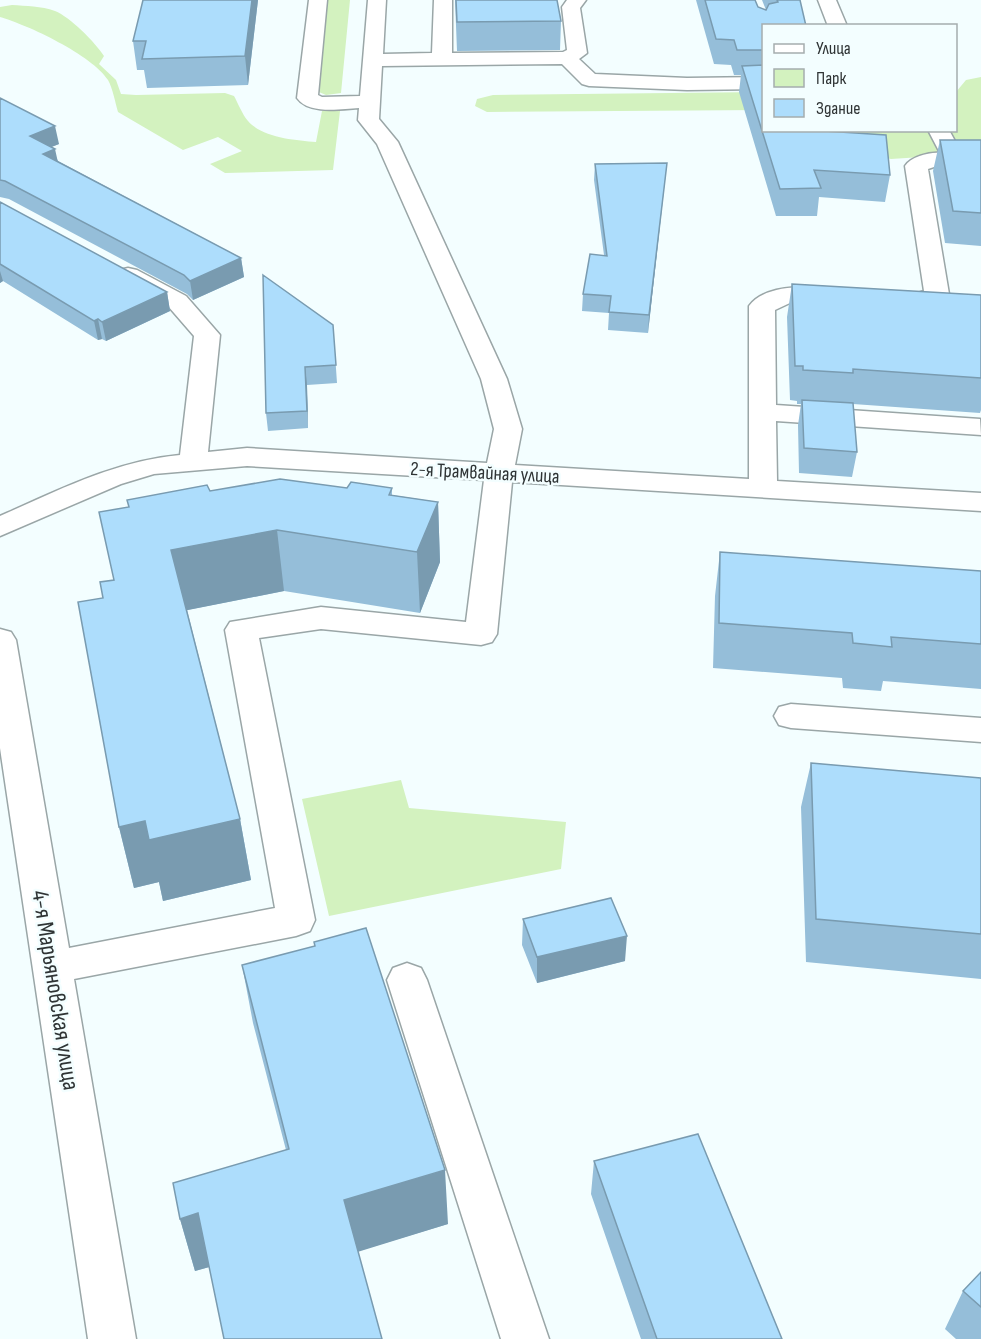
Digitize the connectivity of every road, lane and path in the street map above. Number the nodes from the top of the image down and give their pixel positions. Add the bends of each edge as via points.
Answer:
1 (318, 0) edge
2 (377, 0) edge
3 (443, 0) edge
4 (577, 0) edge
5 (827, 0) edge
6 (837, 24) edge
7 (567, 58) junction
8 (442, 59) junction
9 (372, 60) junction
10 (762, 83) edge
11 (370, 102) junction
12 (939, 132) edge
13 (955, 160) junction
14 (981, 161) edge
15 (104, 262) edge
16 (763, 412) junction
17 (980, 427) edge
18 (193, 461) junction
19 (499, 473) junction
20 (763, 489) junction
21 (981, 502) edge
22 (0, 527) edge
23 (0, 640) edge
24 (791, 716) dead end
25 (981, 729) edge
26 (53, 967) junction
27 (407, 980) dead end
28 (112, 1339) edge
29 (525, 1339) edge

1 - 11 street via 307,98 319,103
2 - 9 street
3 - 8 street
4 - 7 street via 571,7 578,53
5 - 6 street
7 - 8 street
7 - 10 street via 589,80
8 - 9 street
9 - 11 street
11 - 19 street via 368,120 387,142 494,379 508,429
12 - 13 street
13 - 14 street
13 - 16 street via 934,159 916,166 937,294 919,302 789,294 762,306
15 - 18 street via 177,301 207,334
16 - 17 street
16 - 20 street
18 - 19 street, 2-я Трамвайная улица via 247,458
18 - 22 street, 2-я Трамвайная улица via 152,466 111,478
19 - 20 street, 2-я Трамвайная улица
19 - 26 street via 481,634 321,618 242,630 296,920
20 - 21 street, 2-я Трамвайная улица
23 - 26 street, 4-я Марьяновская улица
24 - 25 street
26 - 28 street, 4-я Марьяновская улица
27 - 29 street

